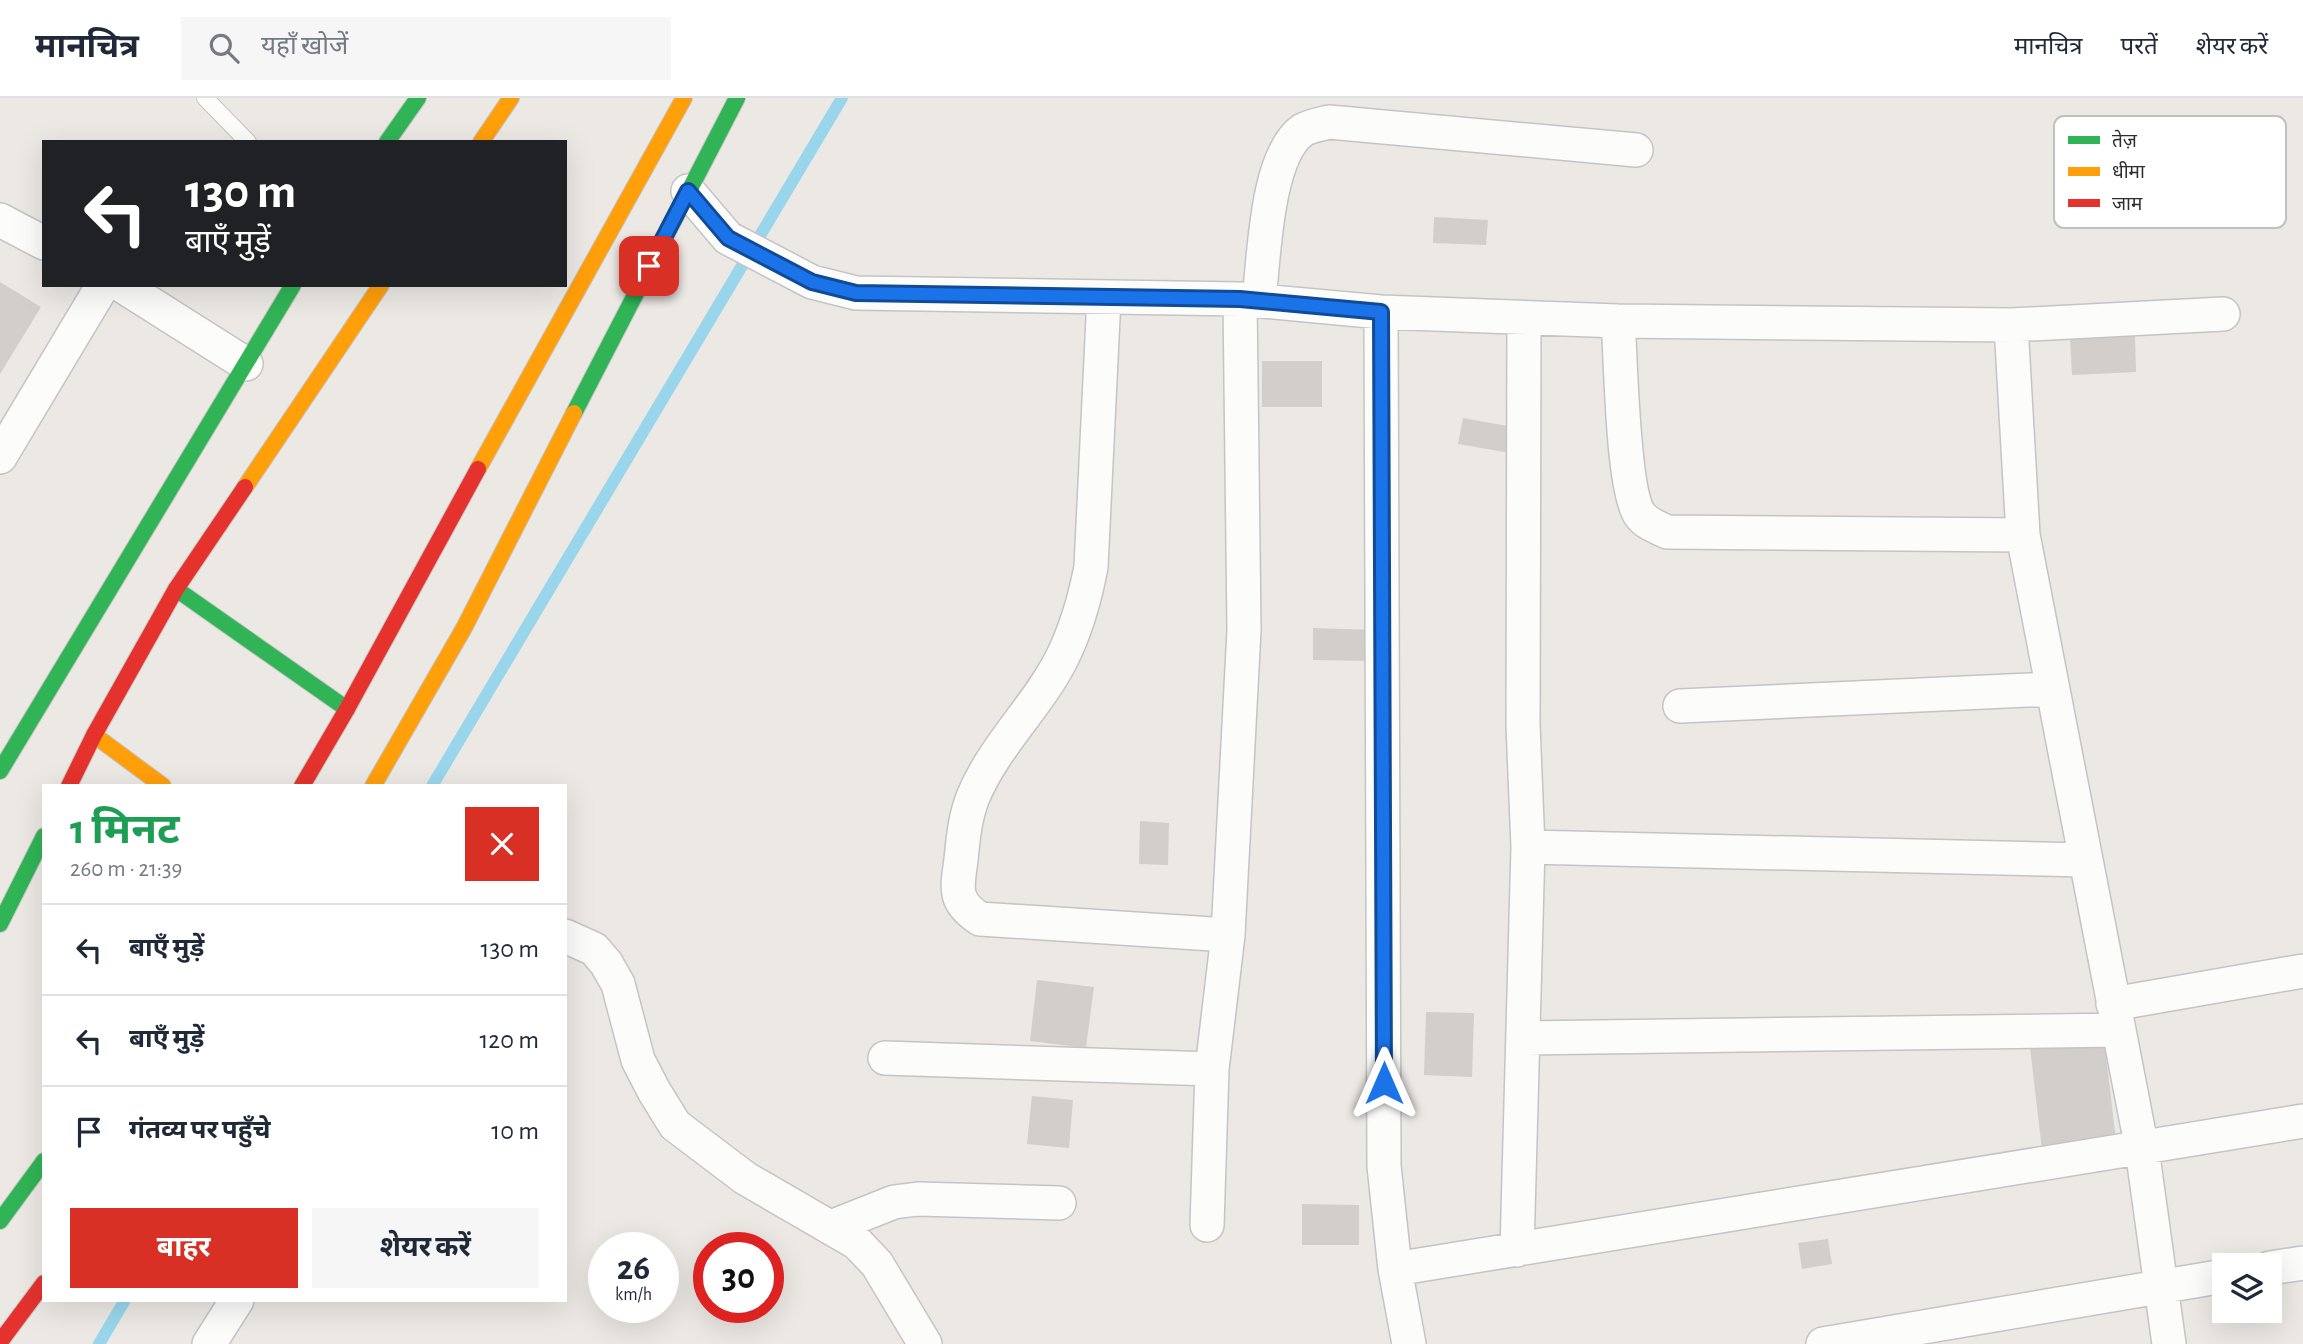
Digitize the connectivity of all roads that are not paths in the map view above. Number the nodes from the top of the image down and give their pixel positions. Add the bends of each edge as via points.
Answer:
1 (205, 98) edge
2 (418, 98) edge
3 (511, 98) edge
4 (684, 98) edge
5 (737, 98) edge
6 (246, 140) edge
7 (388, 140) edge
8 (482, 140) edge
9 (1636, 150) dead end
10 (688, 191) junction
11 (0, 220) edge
12 (42, 242) edge
13 (102, 287) edge
14 (124, 287) edge
15 (292, 287) edge
16 (380, 287) edge
17 (1104, 297) junction
18 (1249, 299) junction
19 (1381, 312) junction
20 (2223, 314) dead end
21 (1524, 318) junction
22 (1618, 321) junction
23 (2011, 325) junction
24 (246, 364) junction
25 (0, 457) edge
26 (2023, 535) junction
27 (176, 589) junction
28 (2052, 689) junction
29 (1680, 706) dead end
30 (347, 709) junction
31 (94, 735) junction
32 (0, 771) edge
33 (70, 784) edge
34 (160, 784) edge
35 (303, 784) edge
36 (374, 784) edge
37 (42, 840) edge
38 (1528, 847) junction
39 (2085, 860) junction
40 (0, 924) edge
41 (1228, 935) junction
42 (567, 937) edge
43 (2303, 971) edge
44 (2116, 1017) junction
45 (1523, 1038) junction
46 (885, 1058) dead end
47 (1212, 1069) junction
48 (2303, 1121) edge
49 (2142, 1149) junction
50 (42, 1164) edge
51 (1059, 1203) dead end
52 (0, 1221) edge
53 (1206, 1225) dead end
54 (831, 1227) junction
55 (1517, 1250) junction
56 (2303, 1263) edge
57 (2282, 1266) edge
58 (1395, 1269) junction
59 (2212, 1278) edge
60 (42, 1286) edge
61 (2161, 1286) junction
62 (236, 1302) edge
63 (1883, 1339) edge
64 (0, 1342) edge
65 (209, 1344) edge
66 (925, 1344) edge
67 (1409, 1344) edge
68 (1823, 1344) edge
69 (2169, 1344) edge

1 - 6 lane
2 - 7 main road
3 - 8 main road
4 - 30 main road
5 - 10 main road
9 - 18 street via 1329,122 1303,130 1284,151
10 - 17 street via 728,238 812,282 856,293
10 - 36 main road via 474,612
11 - 12 street
13 - 25 street
14 - 24 street
15 - 24 main road
16 - 27 main road
17 - 18 street
17 - 41 street via 1091,566 1082,610 1062,659 973,797 957,892 964,908 980,919
18 - 19 street
18 - 41 street via 1244,630
19 - 21 street
19 - 58 street via 1384,1166
20 - 23 street
21 - 22 street
21 - 38 street via 1522,725
22 - 23 street
22 - 26 street via 1629,486 1648,523 1667,532
23 - 26 street
24 - 32 main road
26 - 28 street
27 - 30 main road
27 - 31 main road
28 - 29 street
28 - 39 street
30 - 35 main road
31 - 33 main road
31 - 34 main road
37 - 40 main road
38 - 39 street
38 - 45 street
39 - 44 street
41 - 47 street
42 - 54 street via 594,950 618,984 638,1060 676,1125 745,1178
43 - 44 street
44 - 45 street
44 - 49 street
45 - 55 street
46 - 47 street
47 - 53 street
48 - 49 street
49 - 55 street
49 - 61 street
50 - 52 main road
51 - 54 street via 918,1199 894,1202
54 - 66 street via 857,1243 877,1264
55 - 58 street
56 - 57 street
58 - 67 street
59 - 61 street
60 - 64 main road
61 - 63 street
61 - 69 street
62 - 65 street
63 - 68 street

